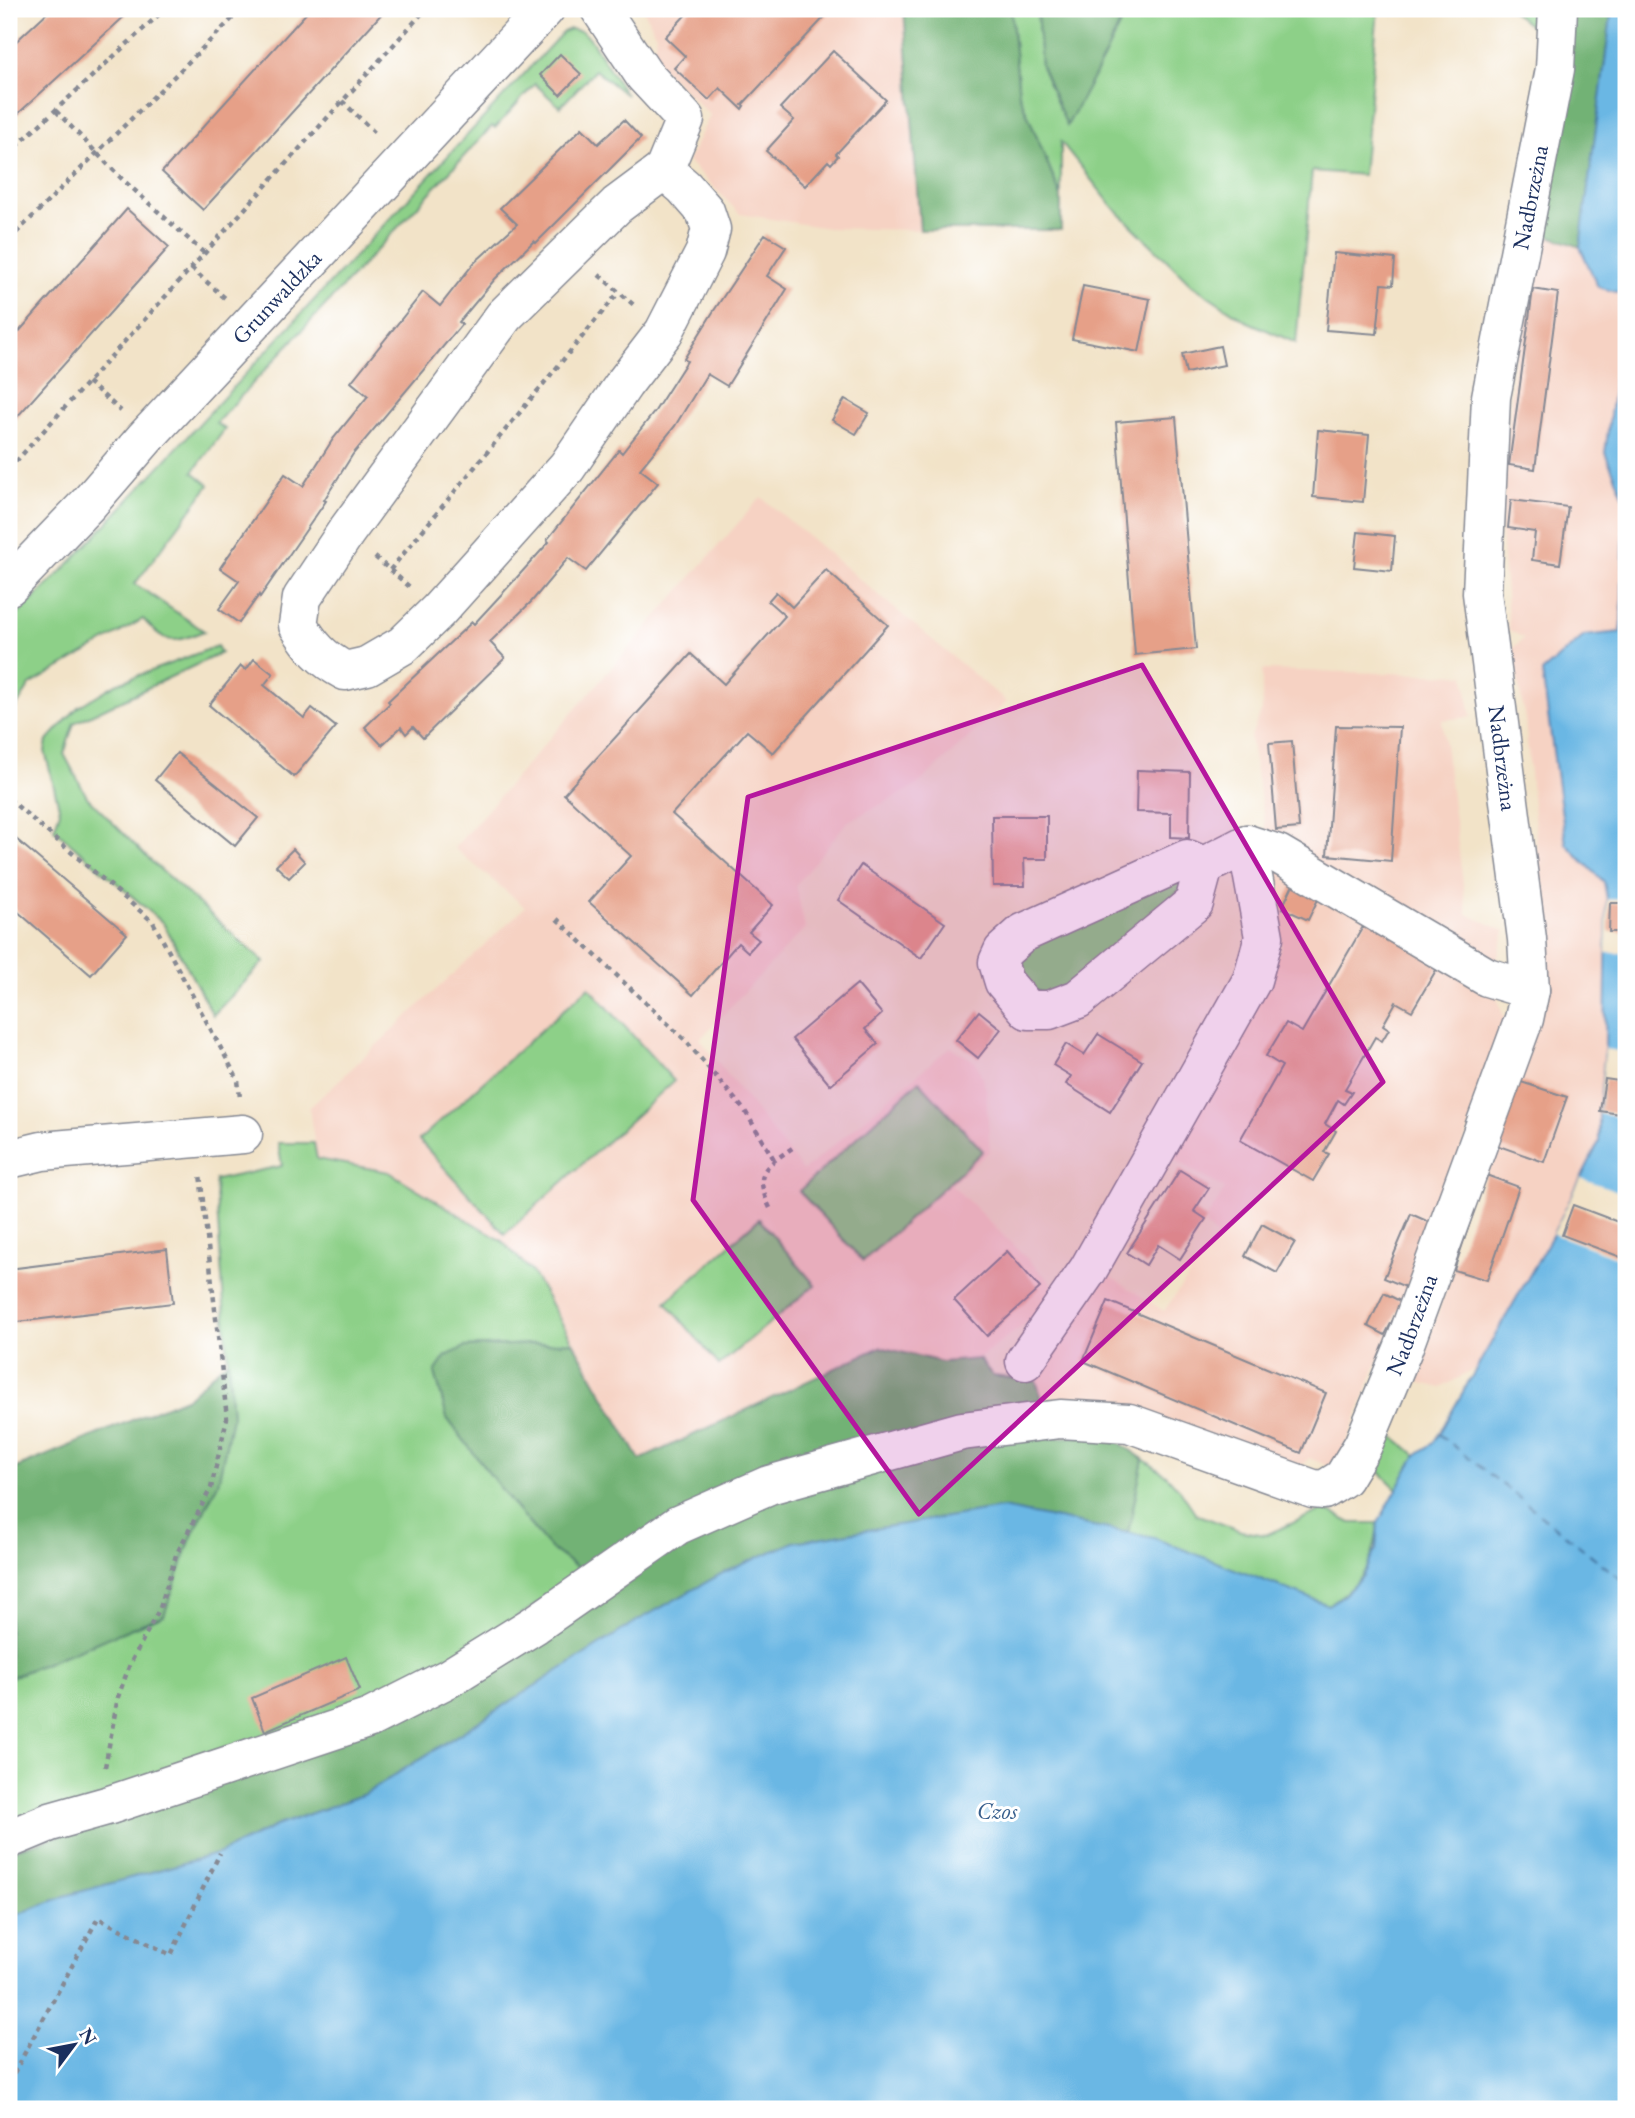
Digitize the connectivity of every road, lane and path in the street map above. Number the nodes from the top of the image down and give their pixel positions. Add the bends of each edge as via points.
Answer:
1 (165, 9) edge
2 (242, 9) edge
3 (426, 9) edge
4 (545, 9) edge
5 (600, 9) edge
6 (1558, 9) edge
7 (342, 101) junction
8 (56, 111) junction
9 (378, 135) dead end
10 (9, 153) edge
11 (98, 153) junction
12 (664, 170) junction
13 (9, 240) edge
14 (570, 250) junction
15 (204, 253) junction
16 (191, 268) junction
17 (619, 292) junction
18 (227, 299) dead end
19 (664, 332) junction
20 (87, 382) junction
21 (122, 412) dead end
22 (9, 469) edge
23 (346, 532) junction
24 (390, 570) junction
25 (13, 576) edge
26 (438, 611) junction
27 (9, 799) edge
28 (1247, 845) junction
29 (1204, 866) junction
30 (557, 919) dead end
31 (1530, 990) junction
32 (243, 1134) joint
33 (795, 1146) dead end
34 (9, 1159) edge
35 (775, 1161) junction
36 (203, 1187) dead end
37 (770, 1208) dead end
38 (1025, 1361) dead end
39 (110, 1805) junction
40 (9, 1839) edge
41 (220, 1853) dead end
42 (9, 2082) edge

1 - 8 path
2 - 11 path
3 - 7 path
4 - 25 street, Grunwaldzka via 89,503
5 - 12 street via 644,75 685,119
6 - 31 street, Nadbrzeżna via 1555,69 1491,397 1482,593
7 - 9 path
7 - 15 path
8 - 10 path
8 - 11 path
11 - 13 path
11 - 15 path
12 - 14 street via 617,205
12 - 19 street via 705,211 711,229 705,252
14 - 17 path
14 - 23 street via 503,316
15 - 16 path
16 - 18 path
16 - 20 path
17 - 19 path
17 - 24 path
19 - 26 street via 567,467
20 - 21 path
20 - 22 path
23 - 24 path
23 - 26 street via 302,597 298,625 312,648 328,662 345,671 367,666 403,645
24 - 26 path
27 - 32 path via 153,922 239,1080
28 - 29 street
28 - 31 street via 1278,854 1487,978
28 - 38 street via 1264,937 1252,980 1087,1270
29 - 29 street via 1195,903 1078,999 1049,1010 1028,1010 1004,982 998,962 1023,933 1187,859
30 - 35 path via 685,1040 745,1111
31 - 39 street, Nadbrzeżna via 1524,1019 1404,1349 1363,1445 1343,1478 1324,1490 1129,1423 1060,1419 962,1431 769,1485 678,1525 525,1631 449,1678 370,1718
32 - 34 street via 42,1151
33 - 35 path
35 - 37 path via 766,1167 761,1181
36 - 39 path via 227,1418 211,1488 176,1555 160,1608 118,1697 103,1777
39 - 40 street
41 - 42 path via 171,1955 98,1919

